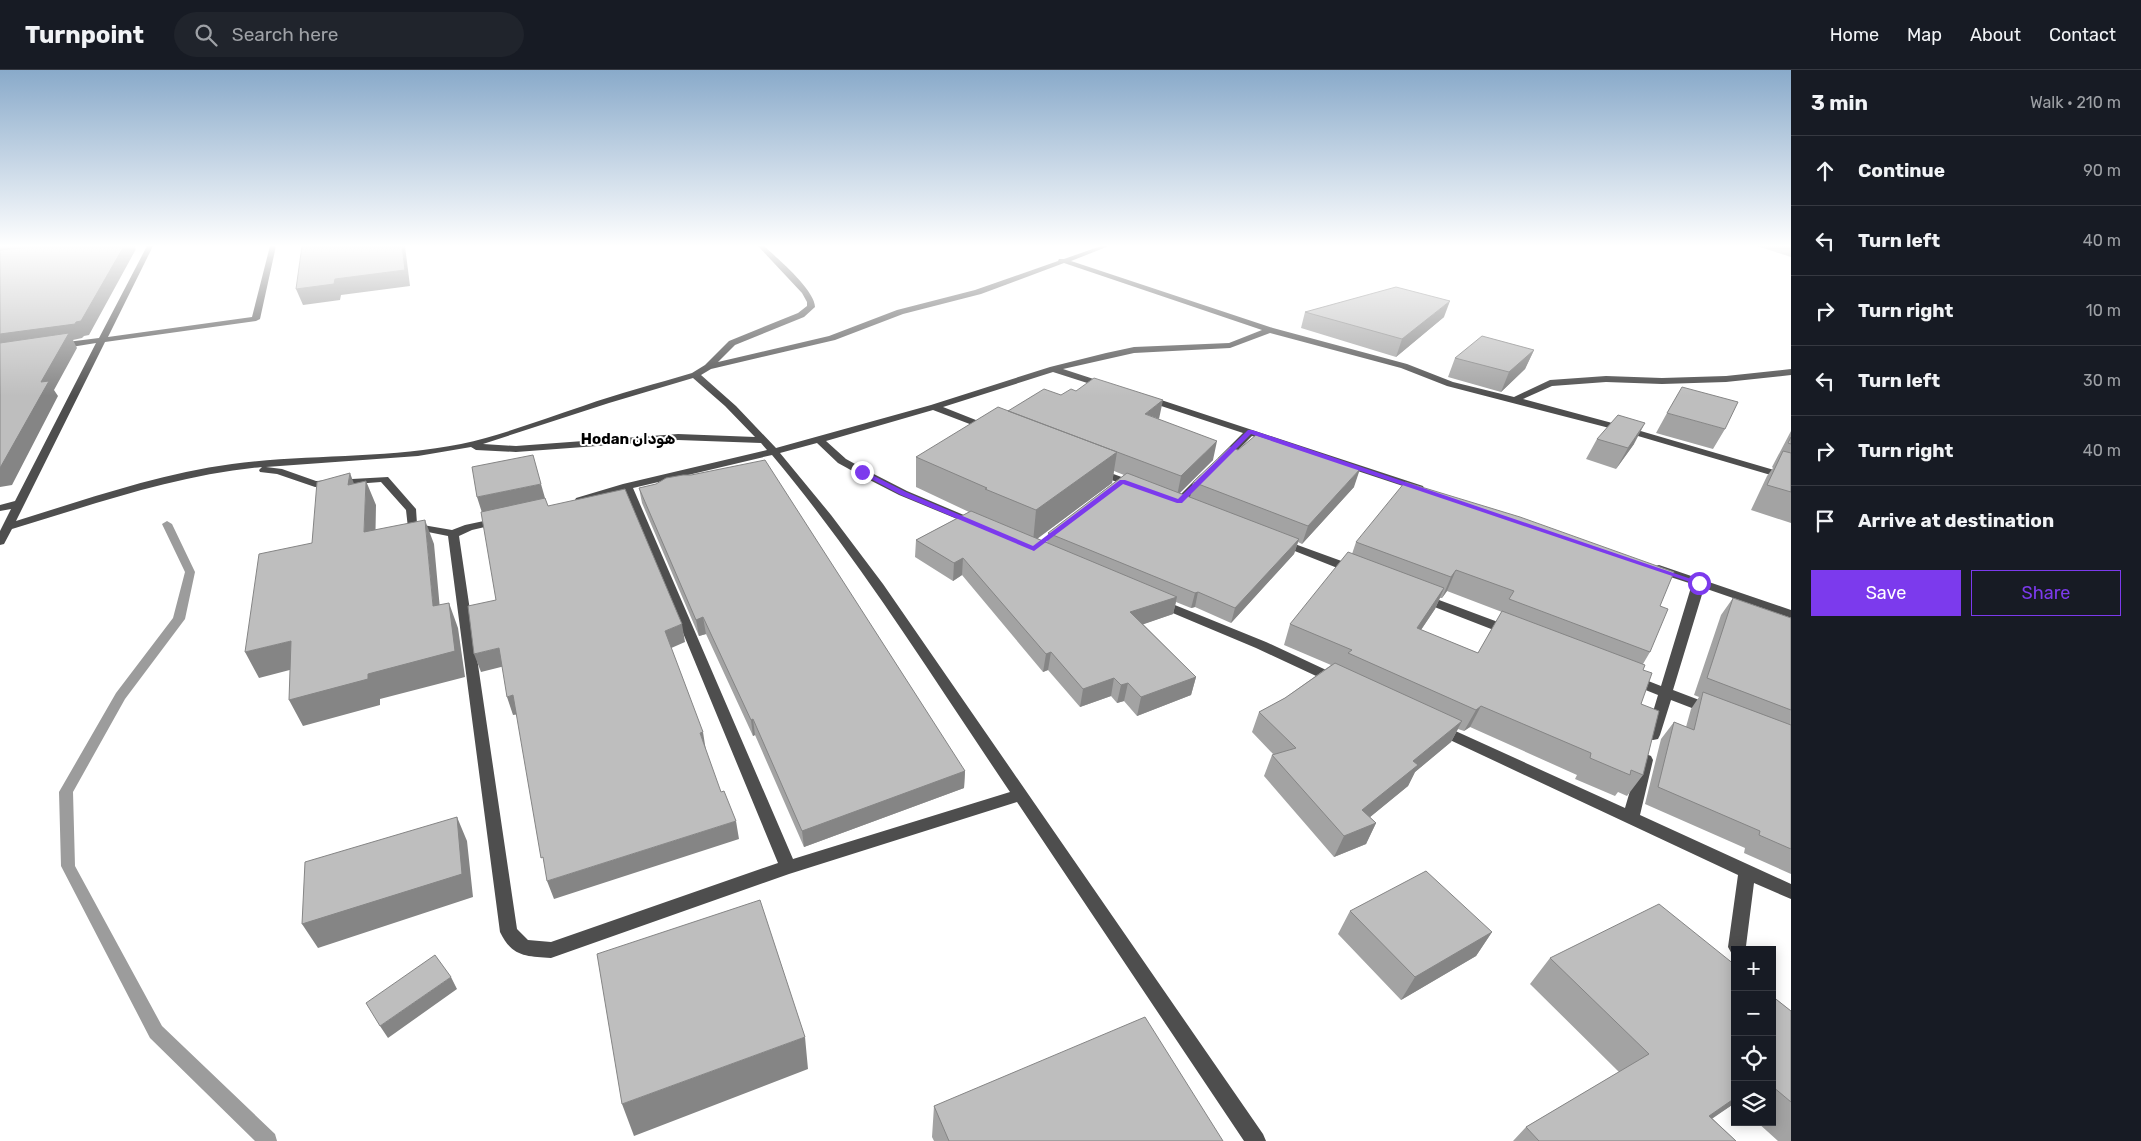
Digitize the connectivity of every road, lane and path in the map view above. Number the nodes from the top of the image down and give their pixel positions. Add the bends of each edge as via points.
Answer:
1 (124, 296) edge
2 (261, 296) edge
3 (807, 296) edge
4 (962, 296) edge
5 (1168, 296) edge
6 (1270, 330) junction
7 (102, 340) junction
8 (46, 348) edge
9 (708, 367) junction
10 (1053, 370) junction
11 (1791, 372) edge
12 (695, 375) junction
13 (1114, 388) edge
14 (1132, 394) edge
15 (1515, 400) junction
16 (934, 407) junction
17 (997, 432) edge
18 (1250, 432) junction
19 (763, 440) junction
20 (819, 440) junction
21 (461, 447) junction
22 (774, 451) junction
23 (232, 467) junction
24 (1087, 467) edge
25 (1791, 478) edge
26 (1122, 481) junction
27 (627, 486) junction
28 (1147, 490) edge
29 (1109, 491) edge
30 (1428, 491) edge
31 (1180, 502) edge
32 (18, 504) junction
33 (566, 505) edge
34 (0, 508) edge
35 (513, 518) edge
36 (7, 527) junction
37 (990, 530) edge
38 (453, 534) junction
39 (1271, 538) edge
40 (0, 542) edge
41 (1652, 567) edge
42 (1362, 574) edge
43 (1699, 583) junction
44 (1408, 592) edge
45 (1152, 599) edge
46 (1791, 614) edge
47 (1518, 635) edge
48 (1619, 674) edge
49 (1342, 683) edge
50 (1664, 692) junction
51 (1719, 713) edge
52 (1432, 725) edge
53 (1019, 795) junction
54 (1631, 818) junction
55 (788, 867) junction
56 (1747, 872) junction
57 (1791, 892) edge
58 (1738, 946) edge
59 (1256, 1141) edge

1 - 7 street
2 - 7 street via 256,319
3 - 9 street via 811,307 800,315 732,343
4 - 9 street via 900,312 832,338
5 - 6 street
6 - 10 street via 1230,345 1134,350
6 - 15 street
7 - 8 street
7 - 32 street
9 - 12 street
10 - 13 street
10 - 16 street
11 - 15 street via 1726,379 1606,379 1550,383
12 - 19 street via 732,406
12 - 21 street
14 - 18 street
15 - 25 street
16 - 17 street
16 - 20 street
18 - 30 street
18 - 31 street
19 - 21 street via 678,437 516,449
19 - 22 street
20 - 22 street
20 - 37 street via 842,461 862,472
21 - 23 street
22 - 27 street
22 - 53 street via 820,506 879,586
23 - 36 street via 156,482
23 - 38 street via 278,471 315,484 384,479 411,509 412,526
24 - 26 street
26 - 28 street
26 - 29 street
27 - 33 street
27 - 55 street
32 - 34 street
32 - 36 street
35 - 38 street via 469,527
36 - 40 street
38 - 55 street via 509,932 523,948 550,950
39 - 42 street
41 - 43 street
43 - 46 street
43 - 50 street
44 - 47 street
45 - 49 street
48 - 50 street
50 - 51 street
50 - 54 street
52 - 54 street
53 - 55 street
53 - 59 street
54 - 56 street
56 - 57 street
56 - 58 street

